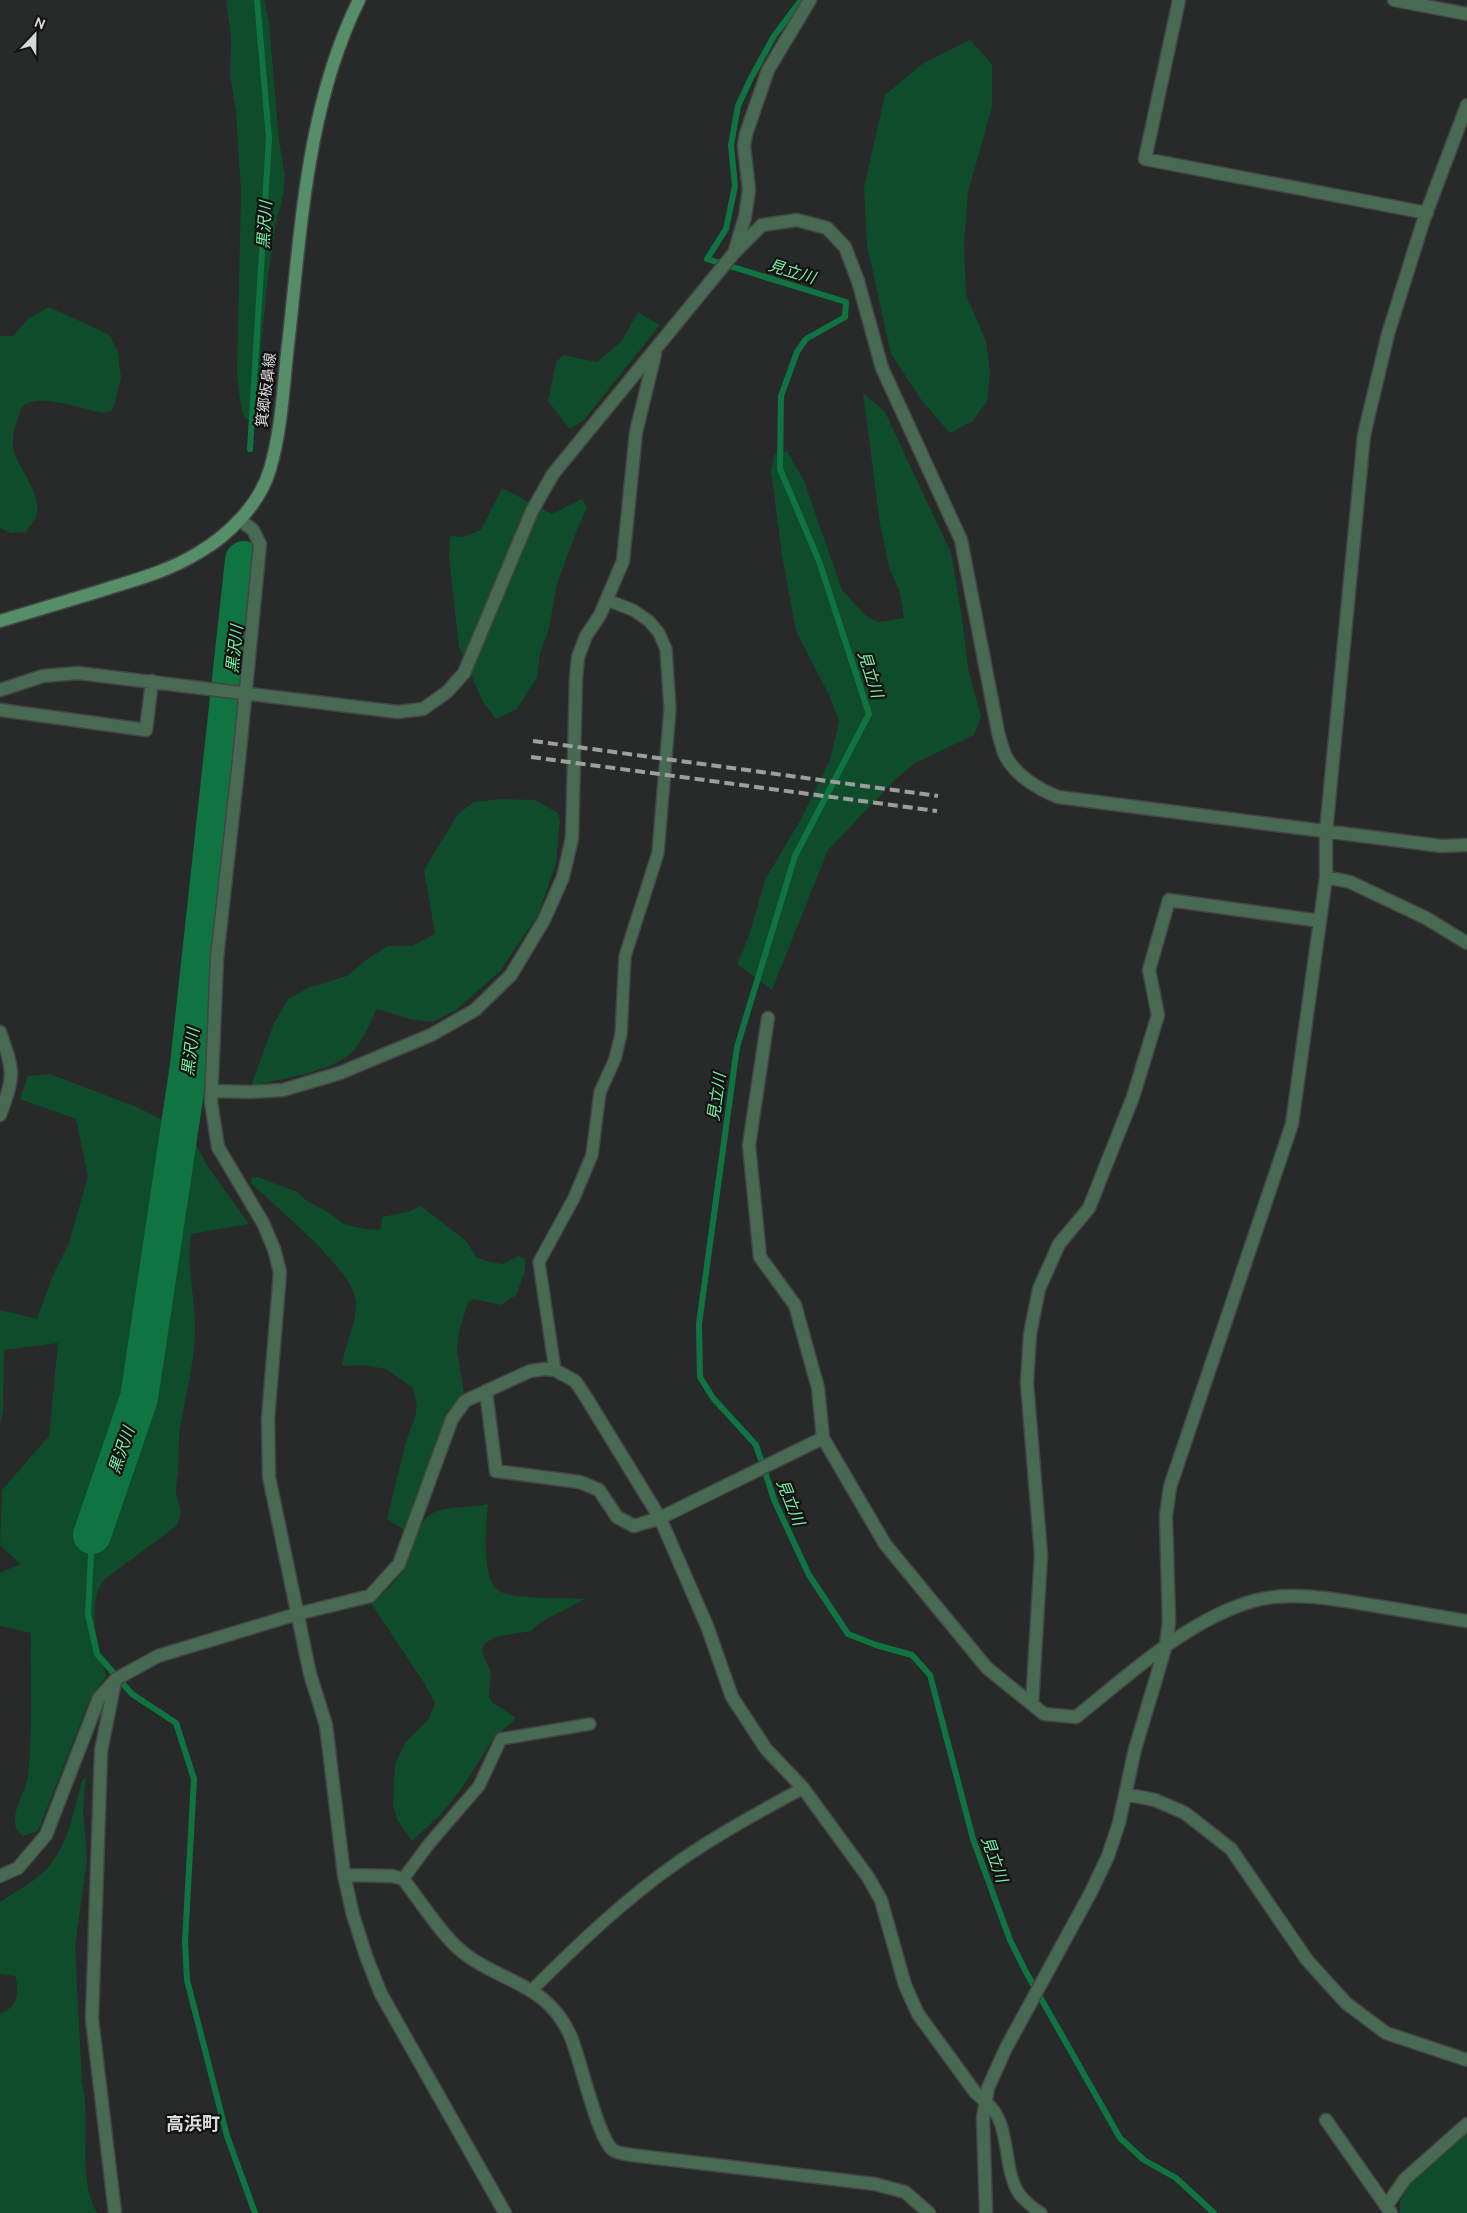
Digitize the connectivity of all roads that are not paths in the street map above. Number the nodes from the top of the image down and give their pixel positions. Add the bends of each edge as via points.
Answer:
1 (359, 0) edge
2 (810, 0) edge
3 (1179, 0) edge
4 (1394, 0) edge
5 (1467, 14) edge
6 (1467, 105) edge
7 (1426, 213) junction
8 (734, 253) junction
9 (658, 346) junction
10 (240, 520) junction
11 (607, 600) junction
12 (0, 621) edge
13 (152, 681) junction
14 (0, 690) edge
15 (245, 692) junction
16 (0, 710) edge
17 (1326, 832) junction
18 (1467, 845) edge
19 (1326, 877) junction
20 (1320, 921) junction
21 (1467, 943) edge
22 (768, 1018) dead end
23 (0, 1032) edge
24 (212, 1091) junction
25 (0, 1115) edge
26 (555, 1370) junction
27 (486, 1391) junction
28 (823, 1438) junction
29 (660, 1518) junction
30 (297, 1614) junction
31 (1467, 1621) edge
32 (1166, 1645) junction
33 (116, 1680) junction
34 (1032, 1704) junction
35 (590, 1724) dead end
36 (803, 1788) junction
37 (1125, 1794) junction
38 (344, 1875) junction
39 (0, 1876) edge
40 (403, 1879) junction
41 (532, 1990) junction
42 (1467, 2060) edge
43 (985, 2101) junction
44 (1326, 2120) dead end
45 (1467, 2124) edge
46 (1389, 2209) edge
47 (115, 2213) edge
48 (505, 2213) edge
49 (928, 2213) edge
50 (986, 2213) edge
51 (1041, 2213) edge

1 - 10 main road, 箕郷板鼻線 via 347,24 321,100 306,185 278,430 270,470 256,499
2 - 8 street via 768,70 746,134 748,190 745,216
3 - 7 street via 1146,159
4 - 5 street
6 - 7 street
7 - 17 street via 1388,334 1364,435
8 - 9 street
8 - 17 street via 762,225 797,220 827,228 845,247 882,368 961,540 998,732 1005,756 1020,774 1041,790 1058,797
9 - 11 street via 636,432 623,561
9 - 15 street via 553,474 532,511 464,673 447,692 423,709 398,712
10 - 12 main road, 箕郷板鼻線 via 199,553 162,572
10 - 15 street via 254,530 260,544
11 - 24 street via 578,657 572,838 563,878 544,920 511,975 475,1010 410,1045 340,1073 283,1090
11 - 26 lane via 633,610 659,633 669,665 669,718 658,853 625,956 621,1034 615,1058 600,1092 592,1156 574,1198 539,1262
13 - 14 street via 78,673 57,674
13 - 15 street
13 - 16 street via 146,730
15 - 24 street via 217,958
17 - 18 street via 1441,846
17 - 19 street
19 - 20 street
19 - 21 street via 1350,882 1426,918
20 - 32 street via 1292,1124 1170,1487 1166,1516 1169,1622
20 - 34 street via 1169,900 1149,970 1158,1015 1133,1097 1088,1208 1058,1244 1039,1289 1030,1334 1027,1383 1041,1556
22 - 28 street via 749,1145 760,1257 795,1306 818,1388
23 - 25 street via 12,1066 9,1091
24 - 30 street via 218,1147 263,1223 280,1272 268,1419 269,1476
26 - 27 street via 530,1371
26 - 29 street via 580,1387
27 - 29 street via 496,1471 580,1482 599,1490 617,1516 634,1526
27 - 30 street via 465,1400 452,1419 399,1564 370,1596
28 - 29 street
28 - 34 street via 885,1544 987,1668
29 - 36 street via 707,1626 732,1697 766,1748
30 - 33 street via 158,1656
30 - 38 street via 310,1674 326,1725
31 - 32 street via 1327,1598 1292,1597 1254,1601 1221,1614
32 - 34 street via 1076,1717 1044,1714
32 - 37 street
33 - 39 street via 99,1698 46,1835 18,1868
33 - 47 street via 101,1751 92,2019
35 - 40 lane via 501,1739 478,1786
36 - 41 lane via 677,1862 589,1933
36 - 43 street via 868,1877 880,1900 904,1985 918,2014
37 - 42 street via 1155,1800 1185,1813 1231,1849 1307,1960 1346,2003 1386,2033
37 - 43 street via 1108,1856 1006,2048
38 - 40 street
38 - 48 street via 355,1923 381,1994
40 - 41 street via 454,1945 472,1959
41 - 49 street via 553,2009 570,2036 603,2135 613,2150 632,2156 876,2184 905,2192
43 - 50 street
43 - 51 lane via 1001,2126 1014,2184 1020,2195
44 - 46 street
45 - 46 street via 1405,2179

